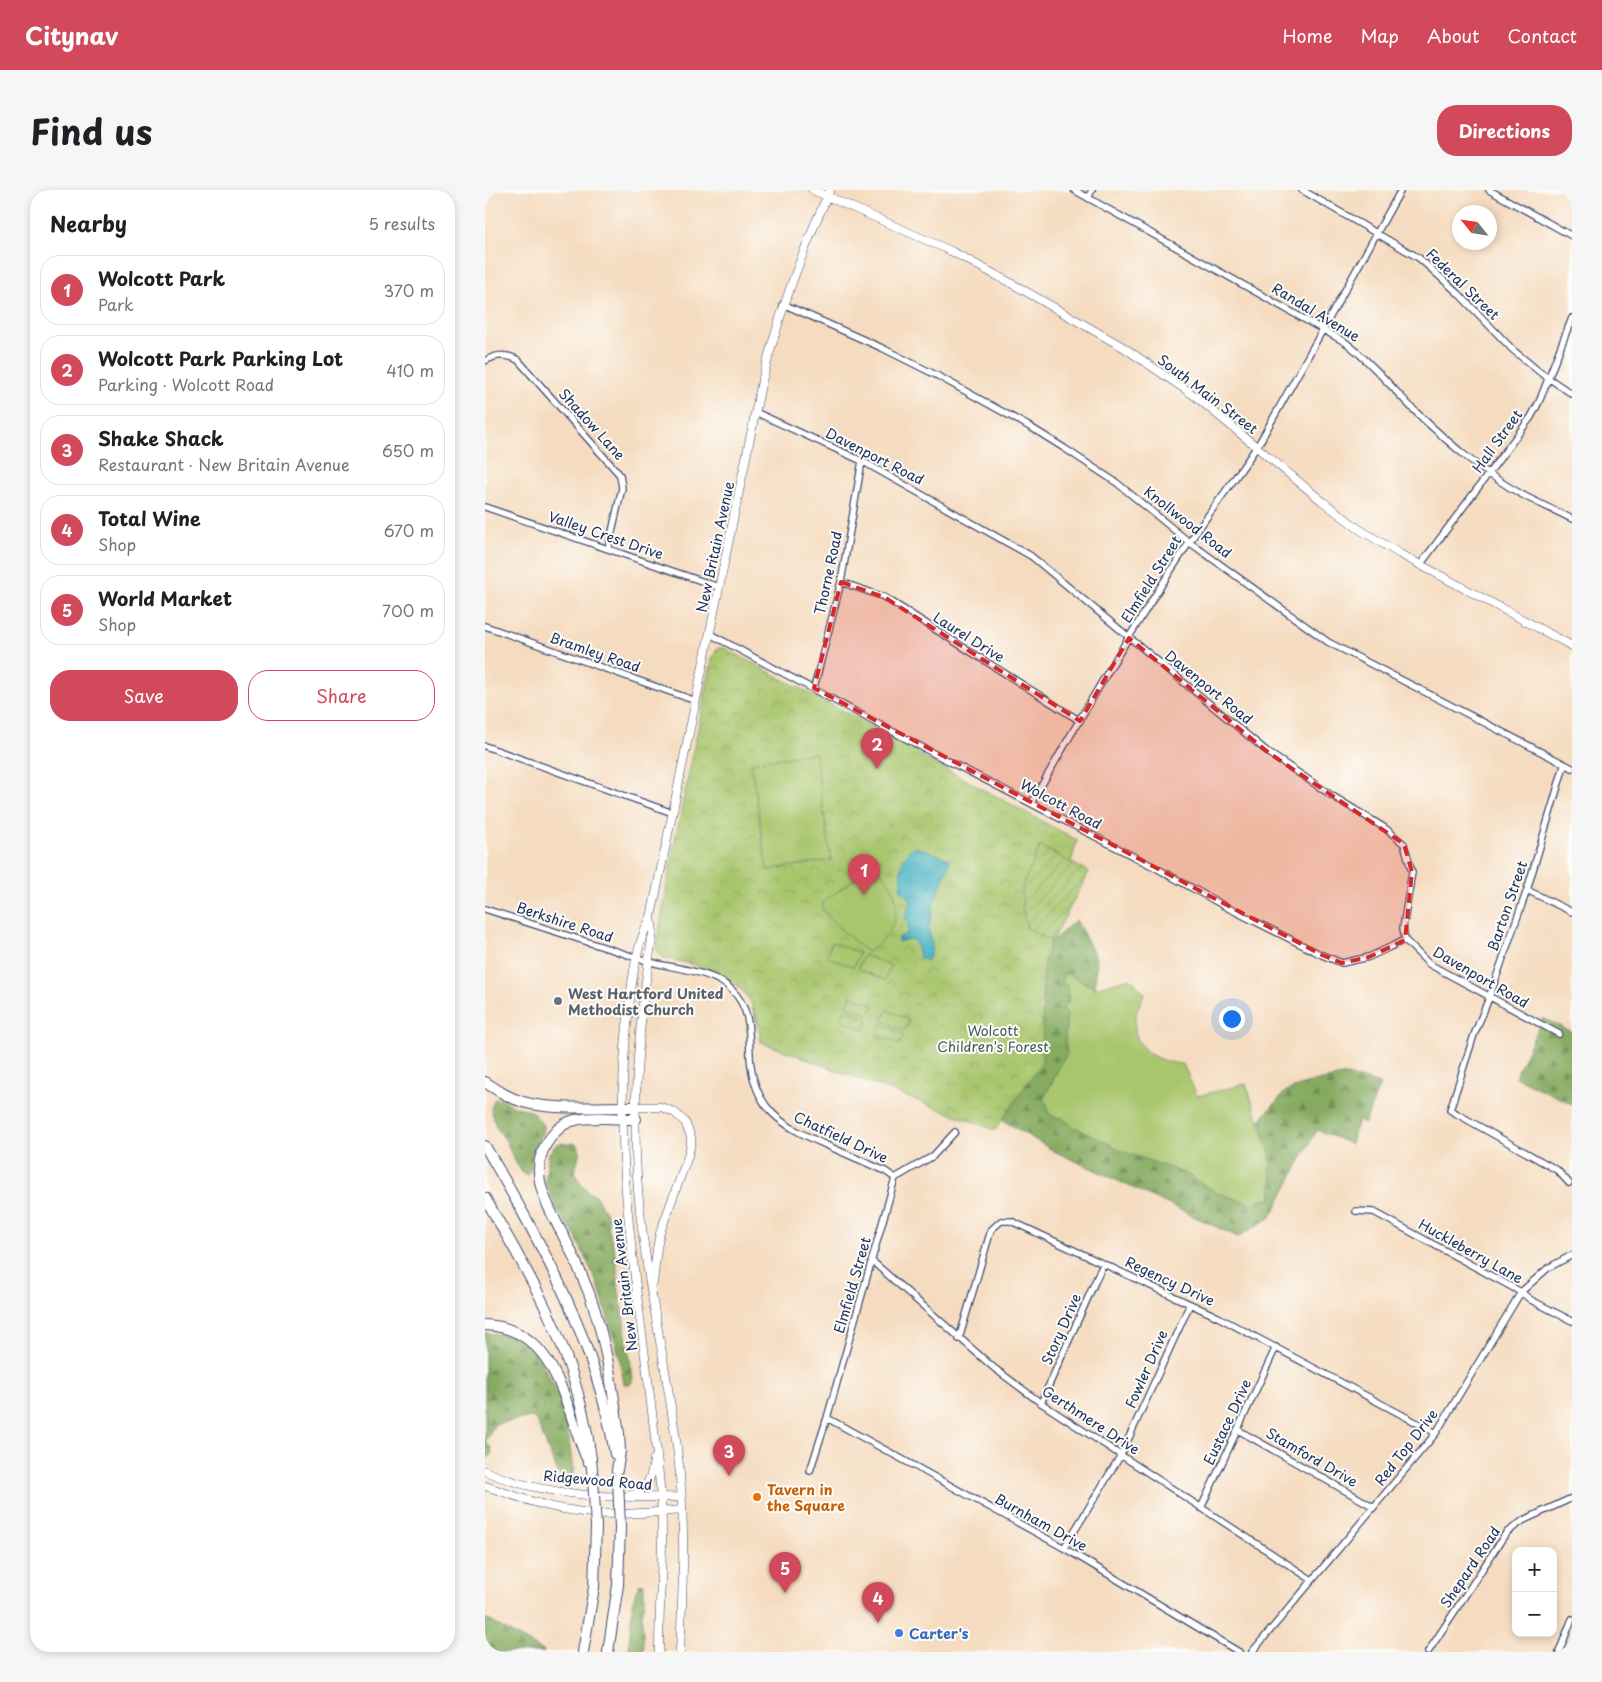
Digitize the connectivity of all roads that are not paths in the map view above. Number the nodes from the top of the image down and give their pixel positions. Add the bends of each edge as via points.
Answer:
1 (813, 190) edge
2 (1074, 190) edge
3 (1092, 190) edge
4 (1302, 190) edge
5 (1401, 190) edge
6 (1489, 190) edge
7 (829, 193) edge
8 (1088, 198) junction
9 (1377, 232) junction
10 (1572, 236) edge
11 (783, 304) junction
12 (1572, 318) edge
13 (1323, 329) junction
14 (485, 361) edge
15 (1548, 378) junction
16 (1572, 394) edge
17 (755, 412) junction
18 (1256, 447) junction
19 (862, 461) junction
20 (1490, 474) junction
21 (485, 507) edge
22 (1572, 519) edge
23 (1189, 542) junction
24 (608, 548) junction
25 (1420, 565) junction
26 (841, 582) junction
27 (719, 587) junction
28 (485, 626) edge
29 (710, 634) junction
30 (1129, 638) junction
31 (1572, 646) edge
32 (814, 688) junction
33 (696, 701) junction
34 (1080, 721) junction
35 (485, 746) edge
36 (1564, 766) junction
37 (1572, 768) edge
38 (1032, 802) junction
39 (673, 813) junction
40 (1527, 890) junction
41 (485, 909) edge
42 (1572, 912) edge
43 (651, 917) junction
44 (1405, 940) junction
45 (637, 958) junction
46 (649, 961) junction
47 (1489, 998) junction
48 (1559, 1034) dead end
49 (485, 1082) edge
50 (623, 1106) junction
51 (636, 1106) junction
52 (623, 1119) junction
53 (636, 1119) junction
54 (955, 1132) dead end
55 (485, 1146) edge
56 (895, 1178) junction
57 (1569, 1183) dead end
58 (485, 1198) edge
59 (1356, 1211) dead end
60 (1572, 1255) edge
61 (872, 1261) junction
62 (1103, 1264) junction
63 (1521, 1292) junction
64 (652, 1298) junction
65 (1190, 1304) junction
66 (1572, 1321) edge
67 (485, 1325) edge
68 (959, 1338) junction
69 (1276, 1347) junction
70 (1041, 1403) junction
71 (827, 1418) junction
72 (1238, 1430) junction
73 (1436, 1433) junction
74 (656, 1445) junction
75 (1121, 1455) junction
76 (485, 1471) edge
77 (810, 1471) dead end
78 (593, 1475) junction
79 (617, 1475) junction
80 (485, 1486) edge
81 (622, 1497) junction
82 (661, 1498) junction
83 (682, 1498) junction
84 (1572, 1498) edge
85 (1374, 1507) junction
86 (1201, 1508) junction
87 (682, 1510) junction
88 (661, 1512) junction
89 (1064, 1548) junction
90 (1312, 1580) junction
91 (1572, 1619) edge
92 (583, 1652) edge
93 (607, 1652) edge
94 (659, 1652) edge
95 (680, 1652) edge
96 (1239, 1652) edge
97 (1252, 1652) edge
98 (1428, 1652) edge
99 (1559, 1652) edge

1 - 7 main road, South Main Street
2 - 8 street, Randal Avenue
3 - 8 street
4 - 9 street, Federal Street
5 - 9 street, Elmfield Street
6 - 10 street
7 - 11 main road, New Britain Avenue
7 - 18 main road, South Main Street via 951,251 1123,347 1195,396
8 - 13 street, Randal Avenue
9 - 13 street, Elmfield Street
9 - 15 street, Federal Street via 1419,258 1513,350
11 - 17 main road, New Britain Avenue
11 - 23 street, Knollwood Road via 882,348 1031,428 1117,483
12 - 15 street, Hall Street
13 - 18 street, Elmfield Street
13 - 20 street, Randal Avenue via 1368,361 1416,412
14 - 24 street, Shadow Lane via 504,355 518,360 620,475 622,488
15 - 16 street, Federal Street
15 - 20 street, Hall Street via 1531,417
17 - 19 street, Davenport Road
17 - 27 main road, New Britain Avenue
18 - 23 street, Elmfield Street
18 - 25 main road, South Main Street via 1342,517
19 - 26 street, Thorne Road
19 - 30 street, Davenport Road via 1031,556
20 - 22 street, Randal Avenue via 1519,493
20 - 25 street, Hall Street
21 - 24 street, Valley Crest Drive
23 - 30 street, Elmfield Street
23 - 36 street, Knollwood Road via 1328,642
24 - 27 street, Valley Crest Drive
25 - 31 main road, South Main Street
26 - 32 street, Thorne Road
26 - 34 street, Laurel Drive via 884,597
27 - 29 main road, New Britain Avenue
28 - 33 street, Bramley Road
29 - 32 street, Wolcott Road
29 - 33 main road, New Britain Avenue
30 - 34 street, Elmfield Street
30 - 44 street, Davenport Road via 1269,753 1385,828 1404,844 1412,872 1403,928
32 - 38 street, Wolcott Road
33 - 39 main road, New Britain Avenue
34 - 38 street, Elmfield Street
35 - 39 street
36 - 37 street, Knollwood Road
36 - 40 street, Barton Street
38 - 44 street, Wolcott Road via 1228,908 1341,963 1369,957
39 - 43 main road, New Britain Avenue
40 - 42 street
40 - 47 street, Barton Street
41 - 45 street, Berkshire Road
43 - 45 main road, New Britain Avenue
43 - 46 main road, New Britain Avenue via 653,932
44 - 47 street, Davenport Road via 1429,964
45 - 46 street, Chatfield Drive
45 - 50 main road, New Britain Avenue via 627,1026
46 - 51 main road, New Britain Avenue via 639,1040
46 - 56 street, Chatfield Drive via 717,978 731,989 742,1003 748,1019 753,1079 760,1096 774,1115 791,1129
47 - 48 street, Davenport Road
47 - 57 street, Barton Street via 1450,1110 1557,1170
49 - 50 highway via 506,1095 531,1104
50 - 51 highway
50 - 52 main road, New Britain Avenue
51 - 53 main road, New Britain Avenue
51 - 64 main road via 661,1107 674,1112 685,1122 691,1137 659,1238
52 - 53 highway
52 - 74 main road, New Britain Avenue via 627,1210
52 - 79 highway via 578,1120 564,1125 545,1145 538,1168 544,1197 581,1273 601,1330 619,1434
53 - 64 main road, New Britain Avenue via 639,1194
54 - 56 street via 933,1156
55 - 79 highway via 556,1276 577,1323 605,1409
56 - 61 street, Elmfield Street
58 - 78 highway via 538,1292 562,1345 580,1405
59 - 63 street, Huckleberry Lane via 1374,1212
60 - 63 street, Red Top Drive via 1548,1268
61 - 68 street, Gerthmere Drive
61 - 71 street, Elmfield Street
62 - 65 street, Regency Drive
62 - 68 street, Regency Drive via 1011,1221 1001,1221 991,1230
62 - 70 street, Story Drive
63 - 66 street, Huckleberry Lane
63 - 73 street, Red Top Drive
64 - 83 main road, New Britain Avenue via 676,1437
65 - 69 street, Regency Drive
65 - 75 street, Fowler Drive
67 - 78 highway via 517,1332 543,1354 562,1390
68 - 70 street, Gerthmere Drive
69 - 72 street, Eustace Drive
69 - 73 street, Regency Drive
70 - 75 street, Gerthmere Drive
71 - 77 street, Elmfield Street
71 - 89 street, Burnham Drive
72 - 85 street, Stamford Drive
72 - 86 street, Eustace Drive
73 - 85 street, Red Top Drive
74 - 81 main road via 648,1483 641,1491
74 - 82 main road, New Britain Avenue
75 - 86 street, Gerthmere Drive
75 - 89 street, Fowler Drive
76 - 81 main road, Ridgewood Road via 546,1488
78 - 92 highway, bridge via 596,1527 594,1587
79 - 93 highway, bridge via 620,1528 618,1585
80 - 88 main road, Ridgewood Road via 576,1511 608,1514
81 - 82 main road, Ridgewood Road
82 - 83 main road, Ridgewood Road
82 - 88 main road, New Britain Avenue
83 - 87 main road, New Britain Avenue
84 - 98 street, Shepard Road via 1524,1520 1506,1533
85 - 90 street, Red Top Drive
86 - 90 street, Gerthmere Drive
87 - 88 main road, Ridgewood Road
87 - 95 main road, New Britain Avenue
88 - 94 main road, New Britain Avenue
89 - 96 street, Burnham Drive
90 - 97 street, Red Top Drive
91 - 99 street

